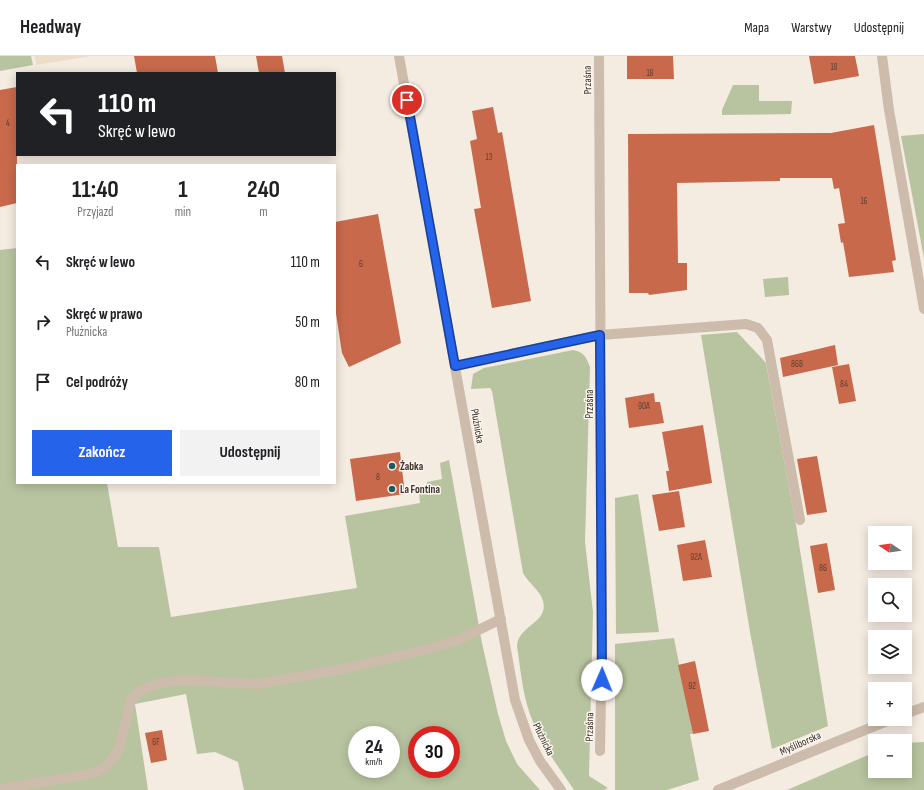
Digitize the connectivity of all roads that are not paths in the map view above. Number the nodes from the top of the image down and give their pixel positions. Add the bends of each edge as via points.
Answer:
1 (400, 56) edge
2 (599, 56) edge
3 (882, 56) edge
4 (924, 309) edge
5 (600, 335) junction
6 (455, 366) junction
7 (800, 520) dead end
8 (501, 619) junction
9 (924, 707) edge
10 (912, 711) edge
11 (875, 726) edge
12 (600, 751) dead end
13 (0, 789) edge
14 (561, 790) edge
15 (718, 790) edge

1 - 6 street, Płużnicka
2 - 5 street, Przaśna
3 - 4 street
5 - 6 street
5 - 7 street via 746,324 758,328 767,340
5 - 12 street, Przaśna
6 - 8 street, Płużnicka
8 - 13 street via 460,639 429,649 343,669 257,684 183,680 156,684 140,691 131,700 120,746 106,767 92,774
8 - 14 street, Płużnicka via 515,700 529,740 540,761
9 - 10 street
11 - 15 street, Myśliborska

